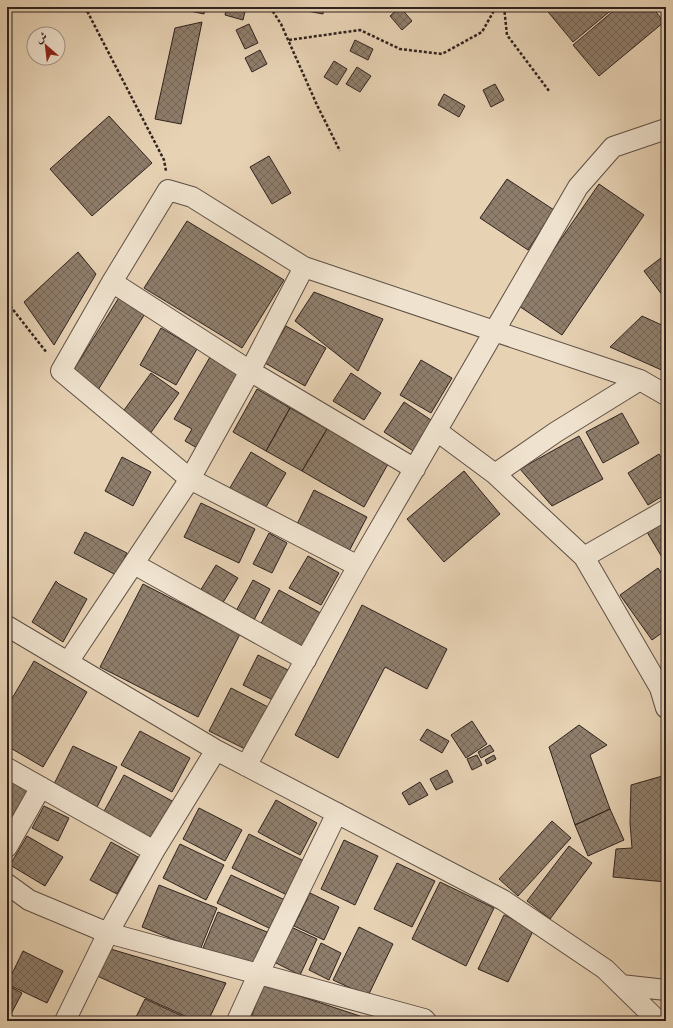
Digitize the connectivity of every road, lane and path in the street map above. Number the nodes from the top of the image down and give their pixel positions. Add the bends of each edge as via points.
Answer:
1 (85, 7) edge
2 (270, 7) edge
3 (496, 7) edge
4 (504, 7) edge
5 (289, 40) junction
6 (549, 91) dead end
7 (666, 129) edge
8 (340, 151) dead end
9 (168, 190) junction
10 (304, 267) junction
11 (112, 282) junction
12 (7, 302) edge
13 (494, 332) junction
14 (61, 371) junction
15 (250, 371) junction
16 (640, 380) junction
17 (666, 396) edge
18 (437, 431) junction
19 (415, 469) junction
20 (495, 474) junction
21 (190, 479) junction
22 (666, 510) edge
23 (584, 557) junction
24 (134, 564) junction
25 (358, 566) junction
26 (7, 626) edge
27 (306, 660) junction
28 (68, 662) junction
29 (663, 686) edge
30 (666, 708) edge
31 (216, 750) junction
32 (246, 766) junction
33 (7, 768) edge
34 (41, 787) junction
35 (337, 813) junction
36 (7, 847) edge
37 (154, 851) junction
38 (7, 884) edge
39 (108, 933) junction
40 (258, 975) junction
41 (621, 985) junction
42 (666, 990) edge
43 (65, 1021) edge
44 (237, 1021) edge
45 (426, 1021) edge
46 (658, 1021) edge

1 - 9 path via 164,160
2 - 5 path
3 - 5 path via 482,32 442,54 400,49 360,30
4 - 6 path via 507,35
5 - 8 path
7 - 13 street via 613,147 578,187
9 - 10 street via 192,197
9 - 11 street
10 - 13 street
10 - 15 street
11 - 14 street
11 - 15 street
12 - 14 path
13 - 16 street
13 - 18 street
14 - 21 street
15 - 19 street
15 - 21 street
16 - 17 street
16 - 20 street via 556,432
18 - 19 street
18 - 20 street
19 - 25 street
20 - 23 street
21 - 24 street
21 - 25 street
22 - 23 street
23 - 29 street
24 - 27 street
24 - 28 street
25 - 27 street
26 - 28 street
27 - 32 street
28 - 31 street
29 - 30 street
31 - 32 street
31 - 37 street
32 - 35 street
33 - 34 street
34 - 36 street
34 - 37 street
35 - 40 street
35 - 41 street via 503,900 605,969
37 - 39 street
38 - 39 street via 29,900
39 - 40 street
39 - 43 street
40 - 44 street
40 - 45 street
41 - 42 street
41 - 46 street

